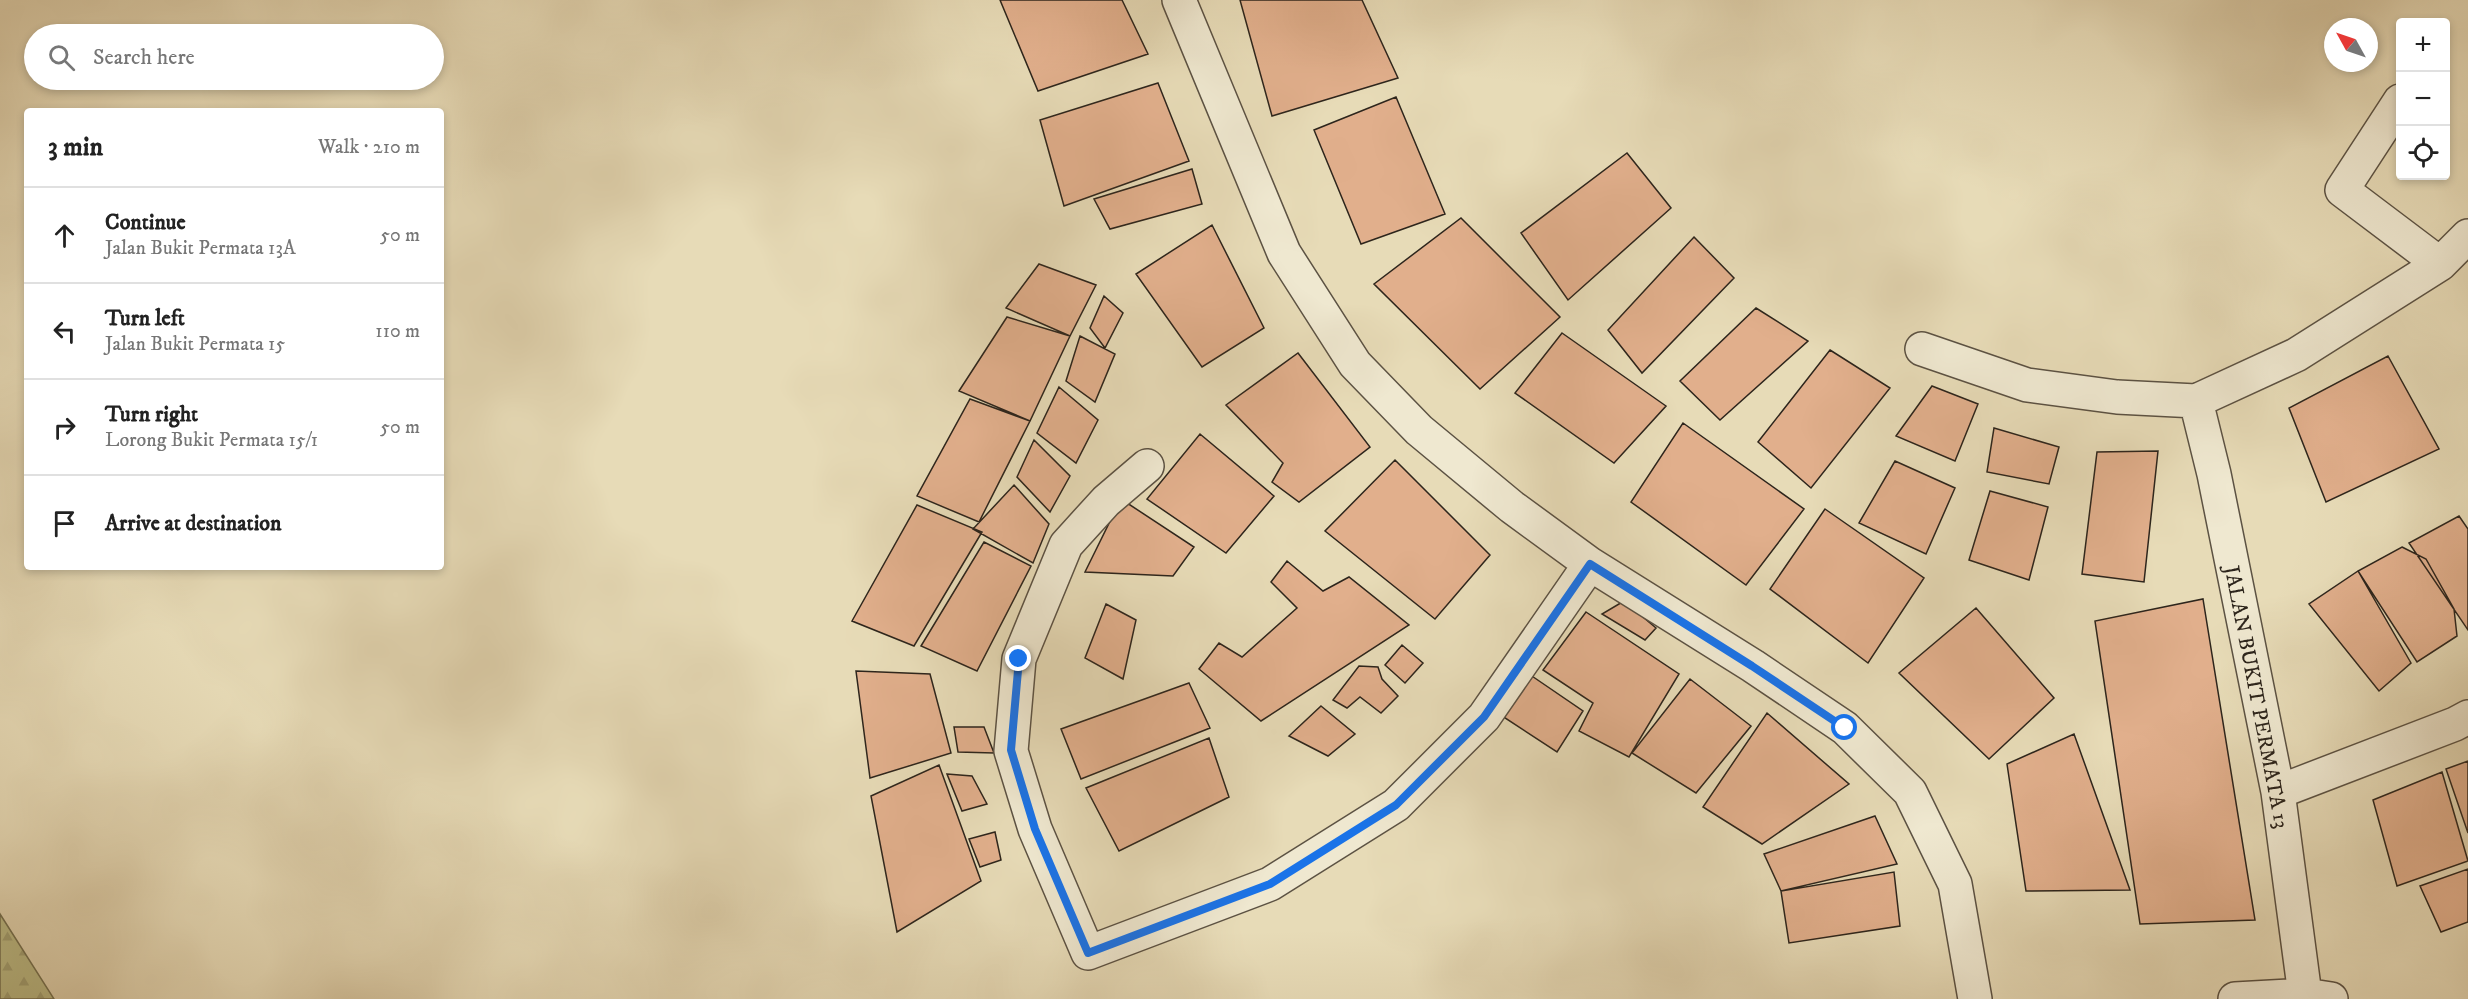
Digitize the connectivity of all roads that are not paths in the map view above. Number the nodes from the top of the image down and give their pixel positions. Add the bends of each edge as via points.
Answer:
1 (1179, 0) edge
2 (2396, 107) edge
3 (2468, 236) edge
4 (2440, 264) junction
5 (1922, 349) dead end
6 (2196, 401) junction
7 (1147, 466) dead end
8 (1590, 564) junction
9 (2468, 717) edge
10 (2278, 792) junction
11 (2318, 997) edge
12 (1975, 999) edge
13 (2235, 999) edge

1 - 8 street via 1284,253 1354,364 1419,430 1512,507
2 - 4 street via 2342,190
3 - 4 street
4 - 6 street via 2296,355
5 - 6 street via 2027,385 2117,397
6 - 10 street, JALAN BUKIT PERMATA 13
7 - 8 street via 1106,501 1066,545 1019,659 1011,750 1035,829 1088,953 1270,884 1396,805 1484,717
8 - 12 street via 1845,728 1910,792 1954,884
9 - 10 street
10 - 11 street, JALAN BUKIT PERMATA 13
11 - 13 street

